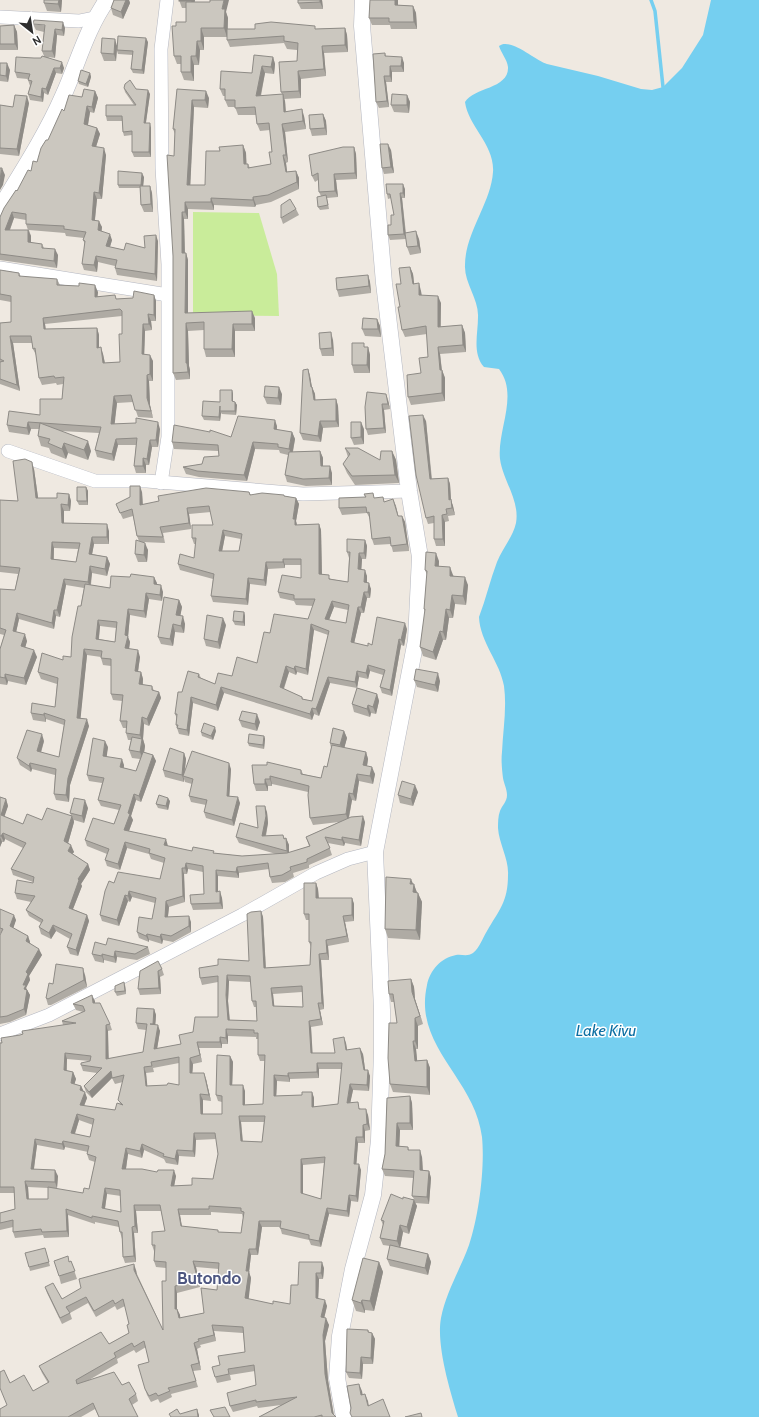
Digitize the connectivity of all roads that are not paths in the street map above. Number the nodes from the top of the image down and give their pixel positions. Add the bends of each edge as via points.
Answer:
1 (108, 0) edge
2 (167, 0) edge
3 (363, 0) edge
4 (0, 17) edge
5 (94, 18) junction
6 (0, 208) edge
7 (0, 268) edge
8 (168, 295) junction
9 (8, 450) dead end
10 (161, 483) junction
11 (409, 491) junction
12 (375, 852) junction
13 (0, 1034) edge
14 (344, 1417) edge

1 - 5 street
2 - 8 street via 161,49 162,168
3 - 11 street via 362,26 384,282
4 - 5 street via 79,21
5 - 6 street via 63,97 30,160
7 - 8 street
8 - 10 street via 168,437
9 - 10 street via 95,481
10 - 11 street via 302,494
11 - 12 street via 420,557 416,640
12 - 13 street via 348,859 316,873 242,915 49,1015
12 - 14 street via 382,996 379,1140 373,1195 353,1269 340,1336 337,1378

